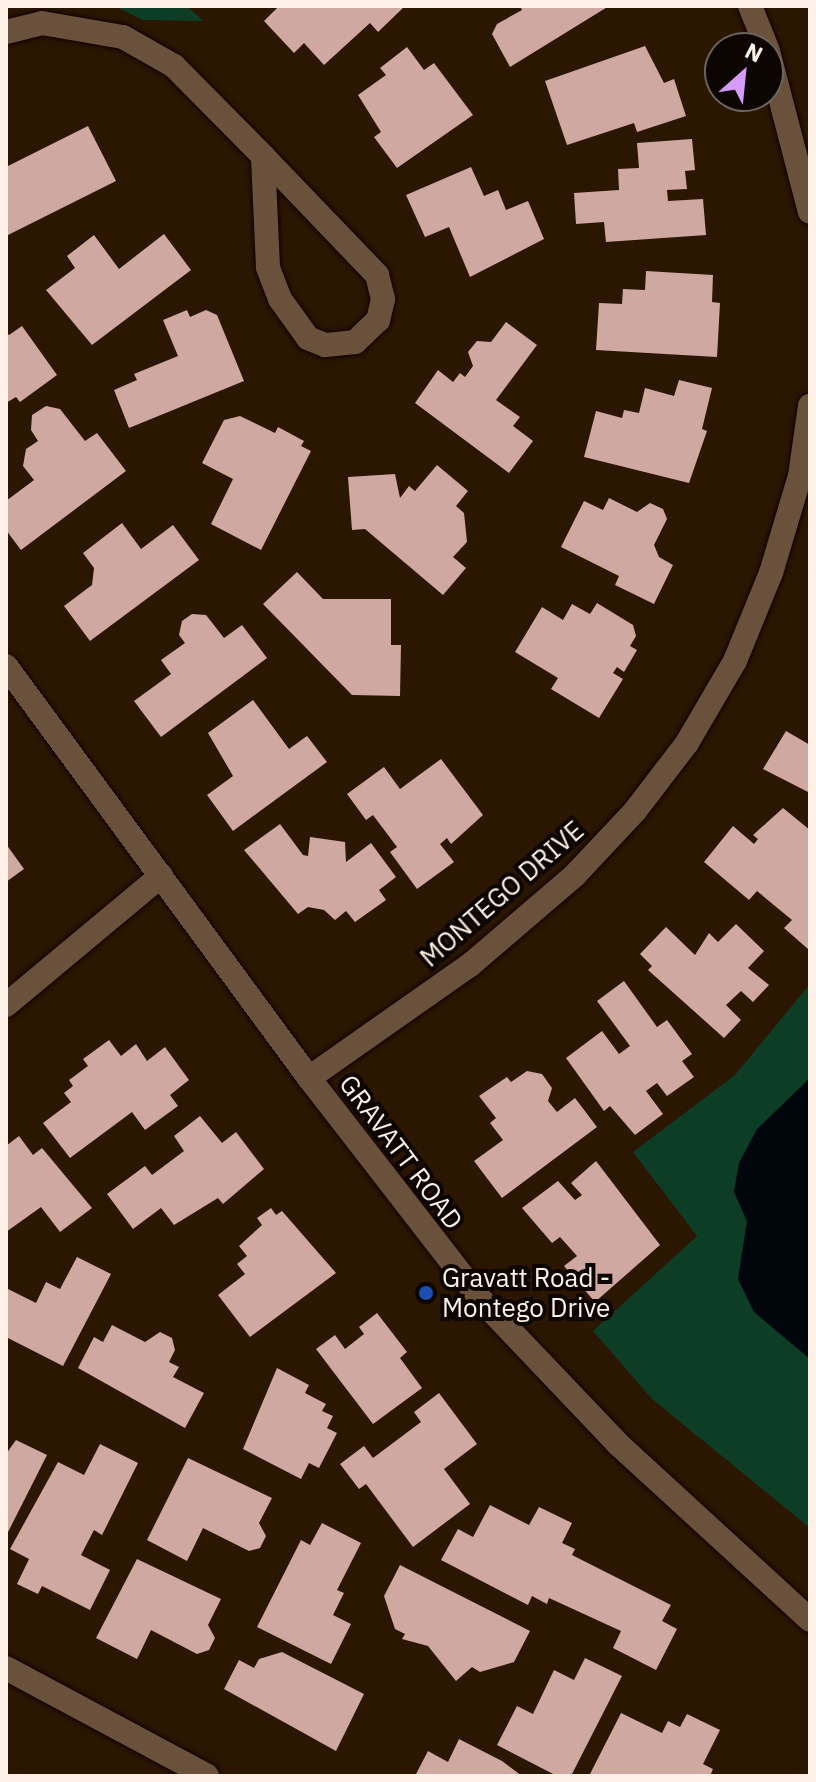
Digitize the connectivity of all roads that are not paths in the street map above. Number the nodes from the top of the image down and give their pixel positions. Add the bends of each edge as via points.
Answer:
1 (750, 6) edge
2 (40, 15) edge
3 (6, 32) edge
4 (761, 32) edge
5 (784, 111) edge
6 (263, 156) junction
7 (810, 212) edge
8 (810, 406) edge
9 (6, 666) edge
10 (161, 876) junction
11 (6, 1005) edge
12 (309, 1078) junction
13 (810, 1620) edge
14 (6, 1668) edge
15 (207, 1776) edge

1 - 4 street
2 - 3 street
2 - 6 street via 123,37 174,66
5 - 7 street
6 - 6 street via 377,275 383,299 378,320 355,342 325,345 308,338 280,299 268,267
8 - 12 street, MONTEGO DRIVE via 800,476 771,573 735,661 687,743 635,811 574,876 470,965
9 - 10 street, GRAVATT ROAD
10 - 11 street
10 - 12 street, GRAVATT ROAD
12 - 13 street, GRAVATT ROAD via 492,1311 618,1444
14 - 15 street

